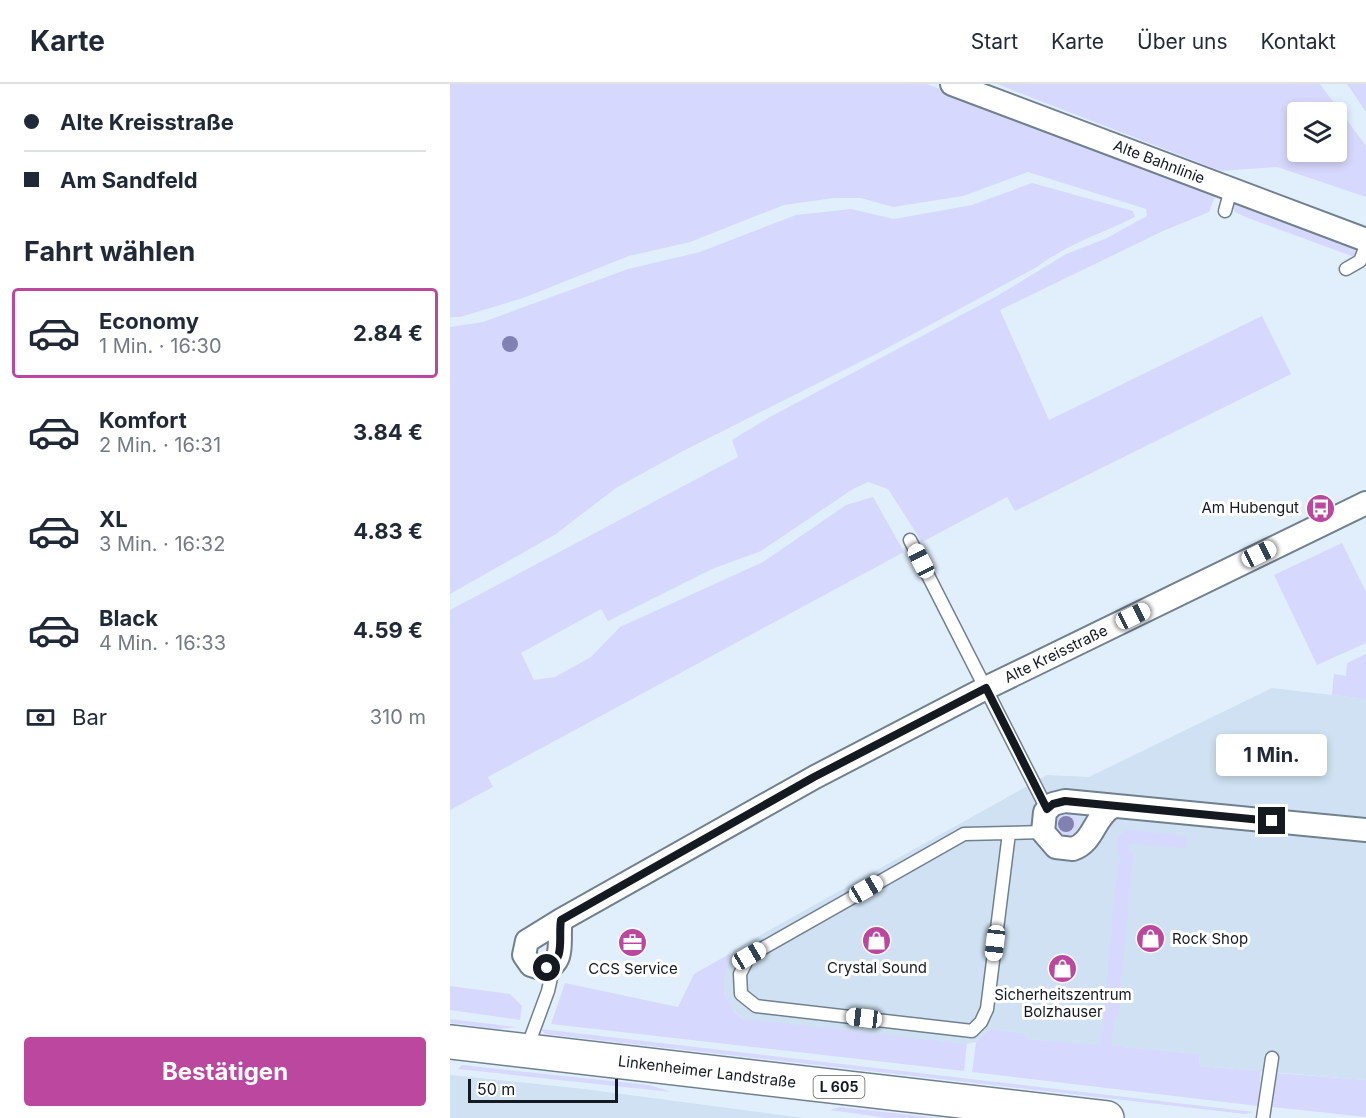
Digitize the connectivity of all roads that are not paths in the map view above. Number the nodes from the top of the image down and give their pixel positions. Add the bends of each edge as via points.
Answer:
1 (952, 84) edge
2 (1231, 189) junction
3 (1225, 211) dead end
4 (1366, 240) edge
5 (1366, 246) edge
6 (1346, 269) dead end
7 (1366, 503) edge
8 (910, 540) dead end
9 (986, 688) junction
10 (1112, 807) junction
11 (1047, 809) junction
12 (1366, 830) edge
13 (1043, 832) junction
14 (1009, 833) junction
15 (561, 920) junction
16 (555, 964) junction
17 (450, 1042) edge
18 (526, 1051) junction
19 (1272, 1058) dead end
20 (1107, 1118) edge
21 (1263, 1118) edge

1 - 2 street, Alte Bahnlinie
2 - 3 lane
2 - 4 street, Alte Bahnlinie
5 - 6 lane via 1360,261
7 - 9 street, Alte Kreisstraße
8 - 9 lane
9 - 11 lane
9 - 15 street, Alte Kreisstraße via 814,777
10 - 11 street via 1065,801
10 - 12 street
10 - 13 street via 1101,816 1081,847 1056,847
11 - 13 street
13 - 14 lane
14 - 14 lane via 987,1009 972,1031 756,1006 741,994 740,974 749,956 964,834
15 - 16 street via 560,955
15 - 16 street, Alte Kreisstraße via 527,940 525,946 524,955 531,965 544,969
16 - 18 lane
17 - 18 main road, Linkenheimer Landstraße / L 605
18 - 20 main road, Linkenheimer Landstraße / L 605
19 - 21 lane

